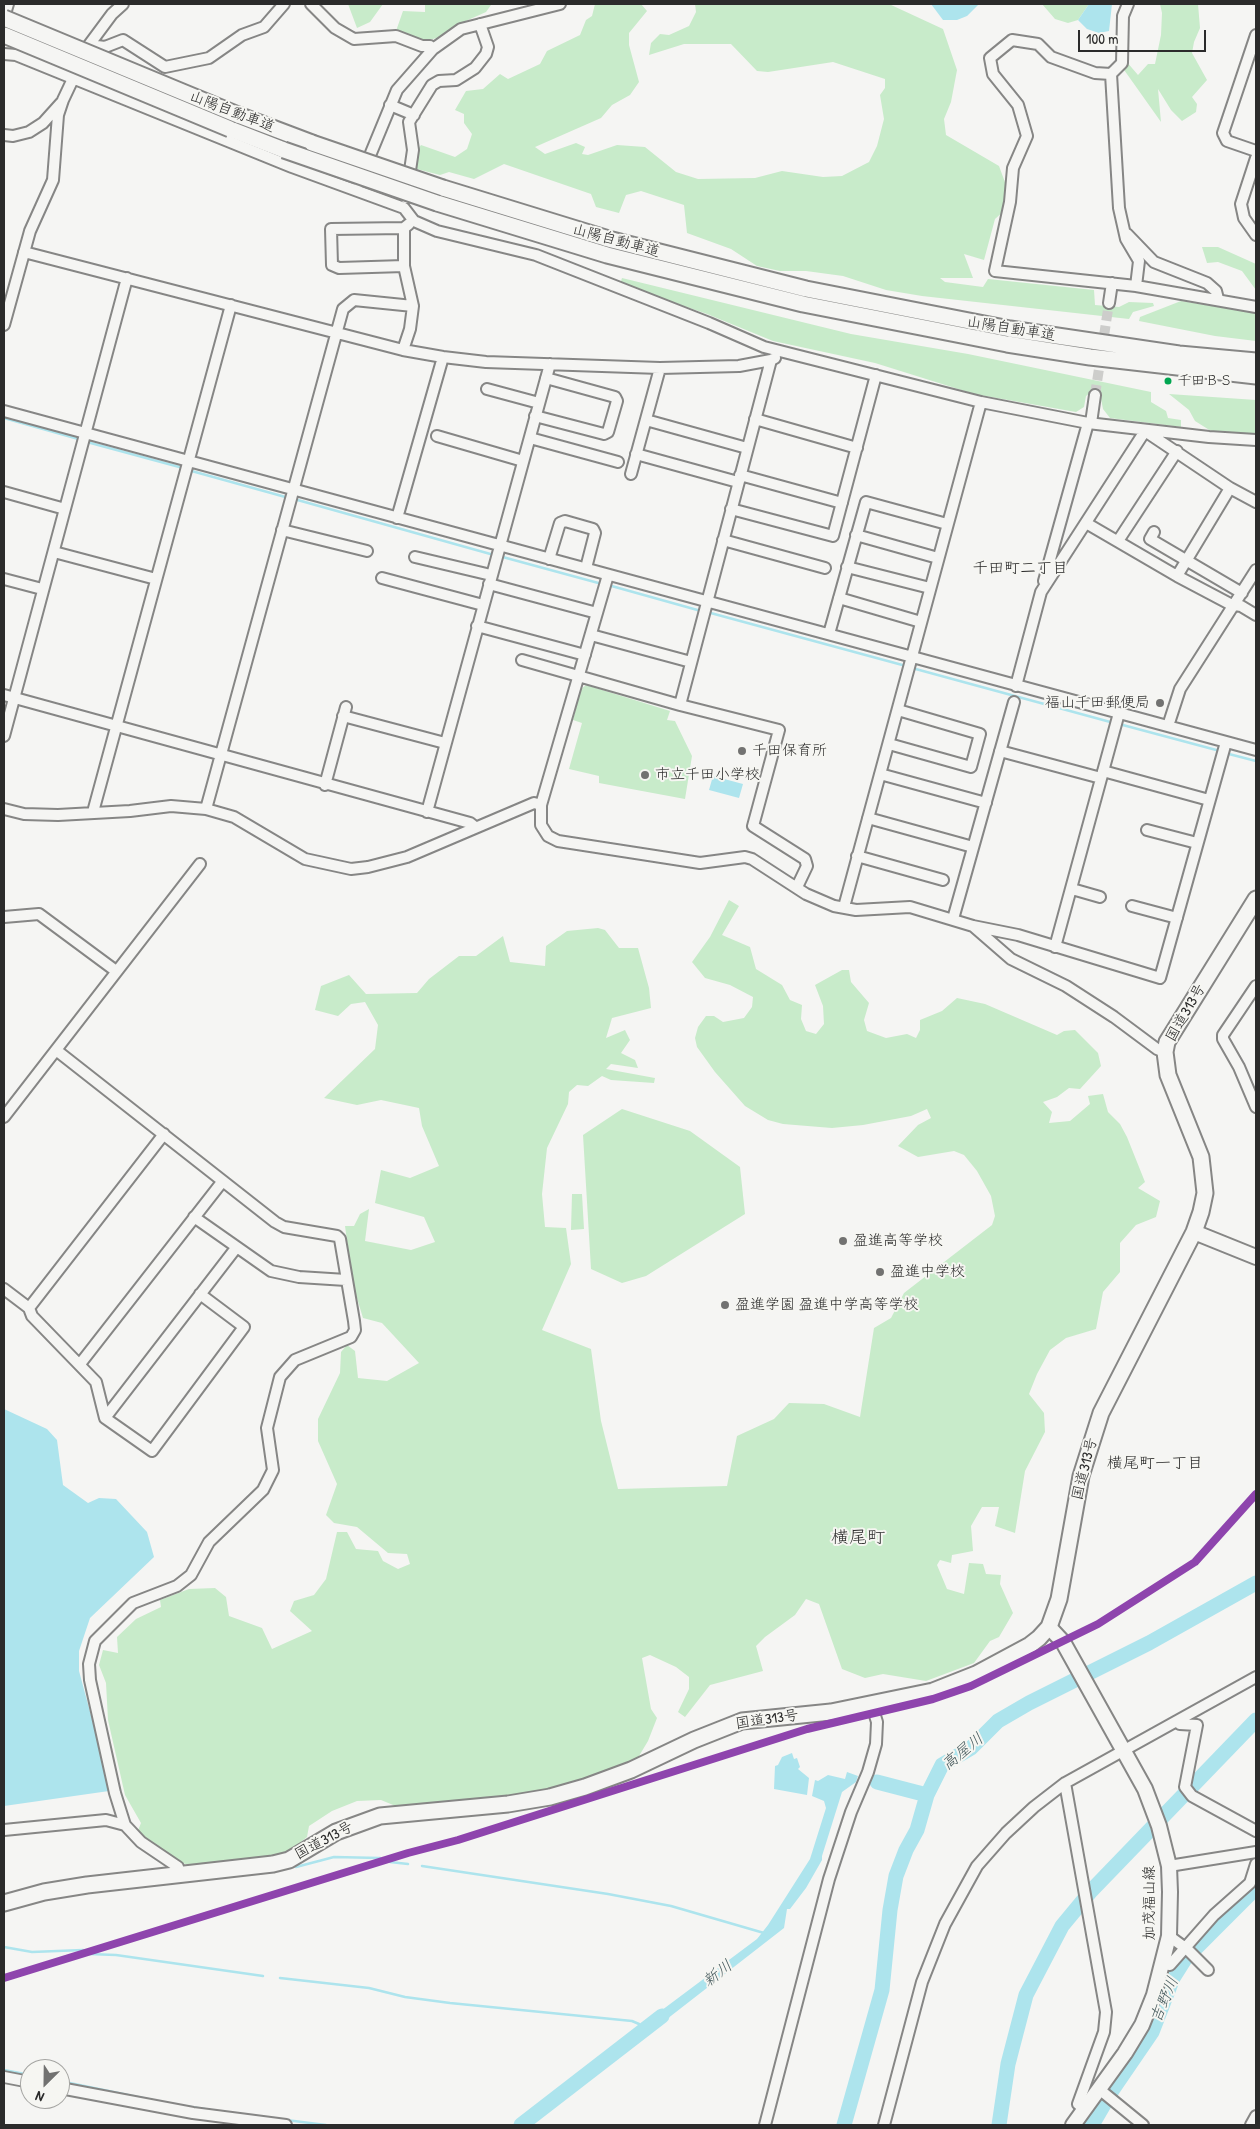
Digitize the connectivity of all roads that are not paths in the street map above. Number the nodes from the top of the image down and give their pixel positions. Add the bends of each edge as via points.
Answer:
1 (8, 4) edge
2 (123, 4) edge
3 (284, 4) edge
4 (311, 4) edge
5 (560, 4) edge
6 (1128, 4) edge
7 (4, 18) edge
8 (480, 24) junction
9 (4, 35) edge
10 (1256, 35) edge
11 (89, 45) junction
12 (432, 49) junction
13 (4, 54) edge
14 (1111, 74) junction
15 (73, 80) junction
16 (63, 100) junction
17 (390, 105) junction
18 (414, 115) junction
19 (4, 134) edge
20 (1256, 151) edge
21 (1256, 158) edge
22 (356, 190) junction
23 (404, 208) junction
24 (414, 221) junction
25 (404, 228) junction
26 (1124, 230) junction
27 (1256, 236) edge
28 (24, 252) junction
29 (404, 266) junction
30 (127, 278) junction
31 (1112, 283) junction
32 (1136, 286) junction
33 (1218, 299) junction
34 (1109, 302) tunnel mouth
35 (231, 305) junction
36 (413, 306) junction
37 (1256, 307) edge
38 (4, 325) edge
39 (336, 333) junction
40 (403, 350) junction
41 (788, 352) junction
42 (443, 357) junction
43 (771, 360) junction
44 (1256, 361) edge
45 (550, 364) junction
46 (660, 368) junction
47 (876, 375) junction
48 (1256, 376) edge
49 (546, 378) junction
50 (487, 389) dead end
51 (1095, 395) tunnel mouth
52 (981, 402) junction
53 (539, 403) junction
54 (4, 411) edge
55 (535, 416) junction
56 (755, 419) junction
57 (646, 420) junction
58 (1090, 423) junction
59 (1145, 431) junction
60 (438, 436) dead end
61 (84, 438) junction
62 (530, 438) junction
63 (1256, 440) edge
64 (747, 448) junction
65 (857, 448) junction
66 (1177, 451) junction
67 (636, 454) junction
68 (523, 461) junction
69 (618, 462) dead end
70 (186, 466) junction
71 (631, 474) dead end
72 (739, 479) junction
73 (1230, 488) junction
74 (4, 492) edge
75 (292, 494) junction
76 (1256, 502) edge
77 (842, 503) junction
78 (65, 509) junction
79 (731, 509) junction
80 (397, 518) junction
81 (1086, 522) junction
82 (947, 524) junction
83 (282, 530) junction
84 (1154, 532) dead end
85 (856, 534) junction
86 (723, 540) junction
87 (1118, 541) junction
88 (367, 551) dead end
89 (54, 552) junction
90 (498, 552) junction
91 (415, 557) dead end
92 (938, 558) junction
93 (549, 559) junction
94 (1186, 561) junction
95 (847, 567) junction
96 (586, 568) junction
97 (825, 568) dead end
98 (1256, 570) edge
99 (1177, 576) junction
100 (382, 578) dead end
101 (4, 579) edge
102 (156, 579) junction
103 (490, 580) junction
104 (606, 581) junction
105 (930, 588) junction
106 (42, 589) junction
107 (1041, 592) junction
108 (1242, 593) junction
109 (839, 598) junction
110 (483, 605) junction
111 (1235, 605) junction
112 (704, 607) junction
113 (597, 613) junction
114 (1256, 615) edge
115 (921, 622) junction
116 (477, 626) junction
117 (829, 634) junction
118 (591, 636) junction
119 (585, 655) junction
120 (522, 660) dead end
121 (691, 662) junction
122 (910, 664) junction
123 (578, 677) junction
124 (1016, 686) junction
125 (4, 695) edge
126 (15, 698) junction
127 (1014, 702) dead end
128 (680, 705) junction
129 (898, 710) junction
130 (1118, 720) junction
131 (117, 726) junction
132 (1168, 726) junction
133 (4, 736) edge
134 (445, 743) junction
135 (889, 744) junction
136 (1224, 749) junction
137 (1256, 750) edge
138 (1000, 751) junction
139 (220, 755) junction
140 (880, 774) junction
141 (1102, 775) junction
142 (326, 785) junction
143 (1209, 800) junction
144 (986, 802) junction
145 (541, 805) junction
146 (4, 809) edge
147 (206, 809) junction
148 (94, 812) junction
149 (427, 812) junction
150 (868, 818) junction
151 (475, 827) junction
152 (1147, 830) dead end
153 (1197, 843) junction
154 (973, 847) junction
155 (857, 856) junction
156 (200, 864) dead end
157 (942, 880) dead end
158 (797, 888) junction
159 (1072, 889) junction
160 (1100, 897) dead end
161 (1256, 900) edge
162 (1132, 906) dead end
163 (844, 907) junction
164 (4, 917) edge
165 (1177, 918) junction
166 (953, 919) junction
167 (974, 926) junction
168 (1055, 947) junction
169 (116, 972) junction
170 (1256, 986) edge
171 (1252, 1001) edge
172 (56, 1050) junction
173 (1165, 1052) junction
174 (1256, 1107) edge
175 (4, 1117) edge
176 (164, 1134) junction
177 (222, 1182) junction
178 (194, 1217) junction
179 (1194, 1232) junction
180 (236, 1248) junction
181 (1256, 1257) edge
182 (346, 1280) junction
183 (4, 1288) edge
184 (200, 1294) junction
185 (29, 1308) junction
186 (80, 1364) junction
187 (105, 1418) junction
188 (1049, 1627) junction
189 (1256, 1677) edge
190 (871, 1704) junction
191 (1179, 1720) junction
192 (1123, 1750) junction
193 (1065, 1783) junction
194 (125, 1824) junction
195 (4, 1830) edge
196 (1256, 1831) edge
197 (1256, 1852) edge
198 (1256, 1864) edge
199 (1168, 1866) junction
200 (180, 1873) junction
201 (4, 1903) edge
202 (1169, 1936) junction
203 (1190, 1951) junction
204 (1164, 1964) junction
205 (1208, 1970) dead end
206 (1091, 2070) junction
207 (4, 2077) edge
208 (1108, 2077) junction
209 (20, 2080) edge
210 (70, 2090) edge
211 (1105, 2094) junction
212 (1084, 2109) junction
213 (1256, 2116) edge
214 (286, 2125) edge
215 (765, 2125) edge
216 (884, 2125) edge
217 (1073, 2125) edge
218 (1143, 2125) edge
219 (1251, 2125) edge

1 - 7 street
2 - 11 street
3 - 11 street via 264,27 242,35 209,58 166,67 123,40 105,46
4 - 12 street via 335,28 354,39 396,36
5 - 8 street
6 - 14 street via 1124,16 1122,63
7 - 44 highway, 山陽自動車道, bridge via 312,143 442,188 612,240 806,289 1010,329 1179,354
8 - 12 street via 461,29
8 - 18 street via 488,47 486,54 475,68 456,80 432,85
9 - 48 highway, 山陽自動車道, bridge via 284,150 437,203 607,255 803,304 1007,344
10 - 20 street via 1223,133 1228,141
11 - 15 street
12 - 17 street via 397,90
13 - 15 street
14 - 26 street via 1119,208
14 - 31 street via 1095,73 1051,57 1038,44 1012,40 990,58 993,74 1018,105 1027,136 1013,168 1010,202 995,271
15 - 16 street
15 - 22 street
16 - 19 street via 43,123 29,132 13,136
16 - 28 street via 57,123 52,180
17 - 18 street
17 - 22 street
18 - 23 street via 409,122 412,150
21 - 27 street via 1241,204 1244,218
22 - 23 street
23 - 24 street
24 - 25 street
24 - 41 street via 437,231 536,255 764,347
25 - 29 street
25 - 29 street via 331,229 332,265 339,268
26 - 32 street via 1130,249 1139,261
26 - 33 street via 1144,255 1207,283 1216,291
28 - 30 street
28 - 38 street
29 - 36 street
30 - 35 street
30 - 61 street
31 - 32 street
31 - 34 street
32 - 33 street
33 - 37 street
35 - 39 street
35 - 70 street
36 - 39 street via 354,300 343,309
36 - 40 street
39 - 40 street
39 - 75 street
40 - 42 street
41 - 43 street
41 - 47 street
42 - 45 street
42 - 80 street
43 - 46 street via 739,366
43 - 56 street
45 - 46 street
45 - 49 street
46 - 57 street
47 - 52 street
47 - 65 street
49 - 53 street
49 - 55 street via 616,397 608,432 604,434
50 - 53 street
51 - 58 street
52 - 58 street
52 - 82 street
53 - 55 street
54 - 61 street
55 - 62 street
56 - 64 street
56 - 65 street
57 - 64 street
57 - 67 street
58 - 59 street
58 - 107 street
59 - 63 street
59 - 66 street
59 - 81 street
60 - 68 street
61 - 70 street
61 - 78 street
62 - 68 street
62 - 69 street
64 - 72 street
65 - 77 street
66 - 73 street
66 - 87 street
67 - 71 street
67 - 72 street
68 - 90 street
70 - 75 street
70 - 102 street
72 - 77 street
72 - 79 street
73 - 76 street
73 - 94 street
74 - 78 street
75 - 80 street
75 - 83 street
77 - 79 street via 833,536
78 - 89 street
79 - 86 street
80 - 90 street
81 - 87 street
81 - 107 street
82 - 85 street via 868,502
82 - 92 street
83 - 88 street
83 - 139 street
84 - 94 street via 1150,539
85 - 92 street
85 - 95 street
86 - 97 street
86 - 112 street
87 - 99 street
89 - 102 street
89 - 106 street
90 - 93 street
90 - 103 street
91 - 103 street
92 - 105 street
93 - 96 street
93 - 96 street via 560,523 565,521 593,529 595,533
94 - 99 street
94 - 108 street
95 - 105 street
95 - 109 street
96 - 104 street
98 - 108 street
99 - 111 street
100 - 110 street
101 - 106 street
102 - 131 street
103 - 110 street
103 - 113 street
104 - 112 street
104 - 113 street
105 - 115 street
106 - 126 street
107 - 124 street
108 - 111 street
109 - 115 street
109 - 117 street
110 - 116 street
111 - 114 street
111 - 132 street via 1180,689
112 - 117 street
112 - 121 street
113 - 118 street
115 - 122 street
116 - 119 street
116 - 134 street
117 - 122 street
118 - 119 street
118 - 121 street
119 - 123 street
120 - 123 street
121 - 128 street
122 - 124 street
122 - 129 street
123 - 128 street
123 - 145 street
124 - 130 street
125 - 126 street
126 - 131 street
126 - 133 street
127 - 138 street
128 - 158 street via 779,730 753,826 805,859 807,866
129 - 135 street
129 - 135 street via 980,734 971,767
130 - 132 street
130 - 141 street
131 - 139 street
131 - 148 street
132 - 136 street
134 - 142 street via 345,712
134 - 149 street
135 - 140 street
136 - 137 street
136 - 143 street
138 - 141 street
138 - 144 street
139 - 142 street
139 - 147 street
140 - 144 street
140 - 150 street
141 - 143 street
141 - 159 street
142 - 149 street
143 - 153 street
144 - 154 street
145 - 151 street via 534,803
145 - 158 street via 541,825 548,836 558,841 700,863 745,857
146 - 148 street via 41,814
147 - 148 street via 171,806
147 - 151 street via 234,817 305,859 351,869 407,857
149 - 151 street
150 - 154 street
150 - 155 street
152 - 153 street
153 - 165 street
154 - 166 street
155 - 157 street
155 - 163 street
156 - 169 street
158 - 163 street
159 - 160 street
159 - 168 street
161 - 173 highway, 国道313号 via 1172,1033
162 - 165 street
163 - 166 street via 856,910 910,907
164 - 169 street via 39,914
165 - 168 street via 1160,978
166 - 167 street
167 - 168 street
167 - 173 street via 1011,959 1066,986
169 - 172 street
170 - 171 street
171 - 174 street via 1223,1039
172 - 175 street
172 - 176 street
173 - 179 highway, 国道313号 via 1168,1075 1196,1140 1204,1172 1204,1193
176 - 177 street
176 - 185 street
177 - 178 street
177 - 182 street via 284,1227 337,1236
178 - 180 street
178 - 186 street
179 - 181 main road
179 - 188 highway, 国道313号 via 1127,1358 1092,1437 1079,1485 1061,1592
180 - 182 street via 271,1271 299,1277
180 - 184 street
182 - 194 street via 356,1330 351,1337 295,1360 280,1377 267,1428 273,1470 263,1490 209,1542 192,1575 177,1586 133,1603 95,1641 88,1664 90,1680 114,1793
183 - 185 street
184 - 187 street
184 - 187 street via 244,1327 152,1451
185 - 186 street via 32,1316
186 - 187 street via 96,1382
188 - 190 highway, 国道313号 via 1030,1645 955,1684
188 - 192 main road, 加茂福山線 via 1065,1646
189 - 191 street
190 - 200 highway, 国道313号 via 742,1722 630,1770 550,1797 380,1816 336,1832 289,1860
190 - 215 street via 877,1722 876,1744 829,1879
191 - 192 street
191 - 196 street via 1180,1724 1197,1725 1185,1787 1192,1796
192 - 193 street
192 - 199 main road, 加茂福山線 via 1145,1789 1157,1820
193 - 206 street via 1106,2012 1104,2032
193 - 216 street via 1006,1833 977,1866 945,1924 922,1982
194 - 195 street via 106,1820
194 - 200 street via 141,1842 178,1867
197 - 199 street
198 - 203 street via 1250,1883 1214,1915
199 - 202 main road, 加茂福山線
200 - 201 highway, 国道313号 via 44,1892
202 - 203 street
202 - 204 main road, 加茂福山線
203 - 204 street via 1170,1965
203 - 205 street
204 - 208 main road, 加茂福山線 via 1142,2025
206 - 208 street
206 - 212 street via 1078,2104
207 - 209 street
208 - 211 main road, 加茂福山線
210 - 214 street via 192,2114
211 - 212 main road, 加茂福山線
211 - 218 street
212 - 217 main road, 加茂福山線
213 - 219 street

